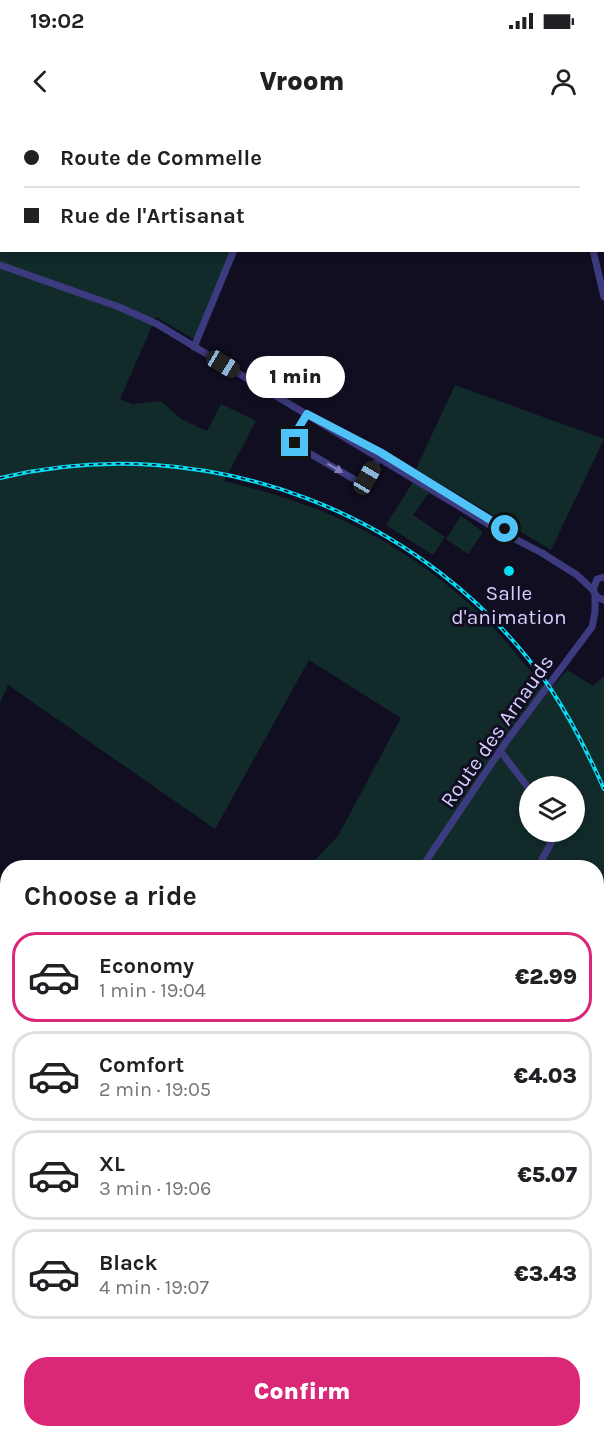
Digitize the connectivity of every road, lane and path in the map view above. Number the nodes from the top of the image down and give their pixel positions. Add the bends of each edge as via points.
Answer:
1 (233, 252) edge
2 (593, 252) edge
3 (0, 265) edge
4 (604, 297) edge
5 (195, 347) junction
6 (311, 416) junction
7 (379, 458) junction
8 (544, 555) junction
9 (577, 575) junction
10 (601, 578) edge
11 (594, 592) junction
12 (604, 600) edge
13 (595, 612) junction
14 (501, 752) junction
15 (519, 776) edge
16 (551, 842) edge
17 (427, 860) edge
18 (542, 860) edge

1 - 5 street
2 - 4 street
3 - 5 street via 119,307
5 - 6 street
6 - 7 street
6 -> 7 street via 296,432 297,446 357,481 367,478
6 - 8 street via 380,452
7 - 8 street
8 - 9 street
9 - 10 street
9 - 11 street
10 - 11 street, Route des Arnauds
11 - 12 street
11 - 13 street, Route des Arnauds
12 - 13 street, Route des Arnauds
13 - 14 street, Route des Arnauds via 592,627
14 - 15 street
14 - 17 street, Route des Arnauds
16 - 18 street

